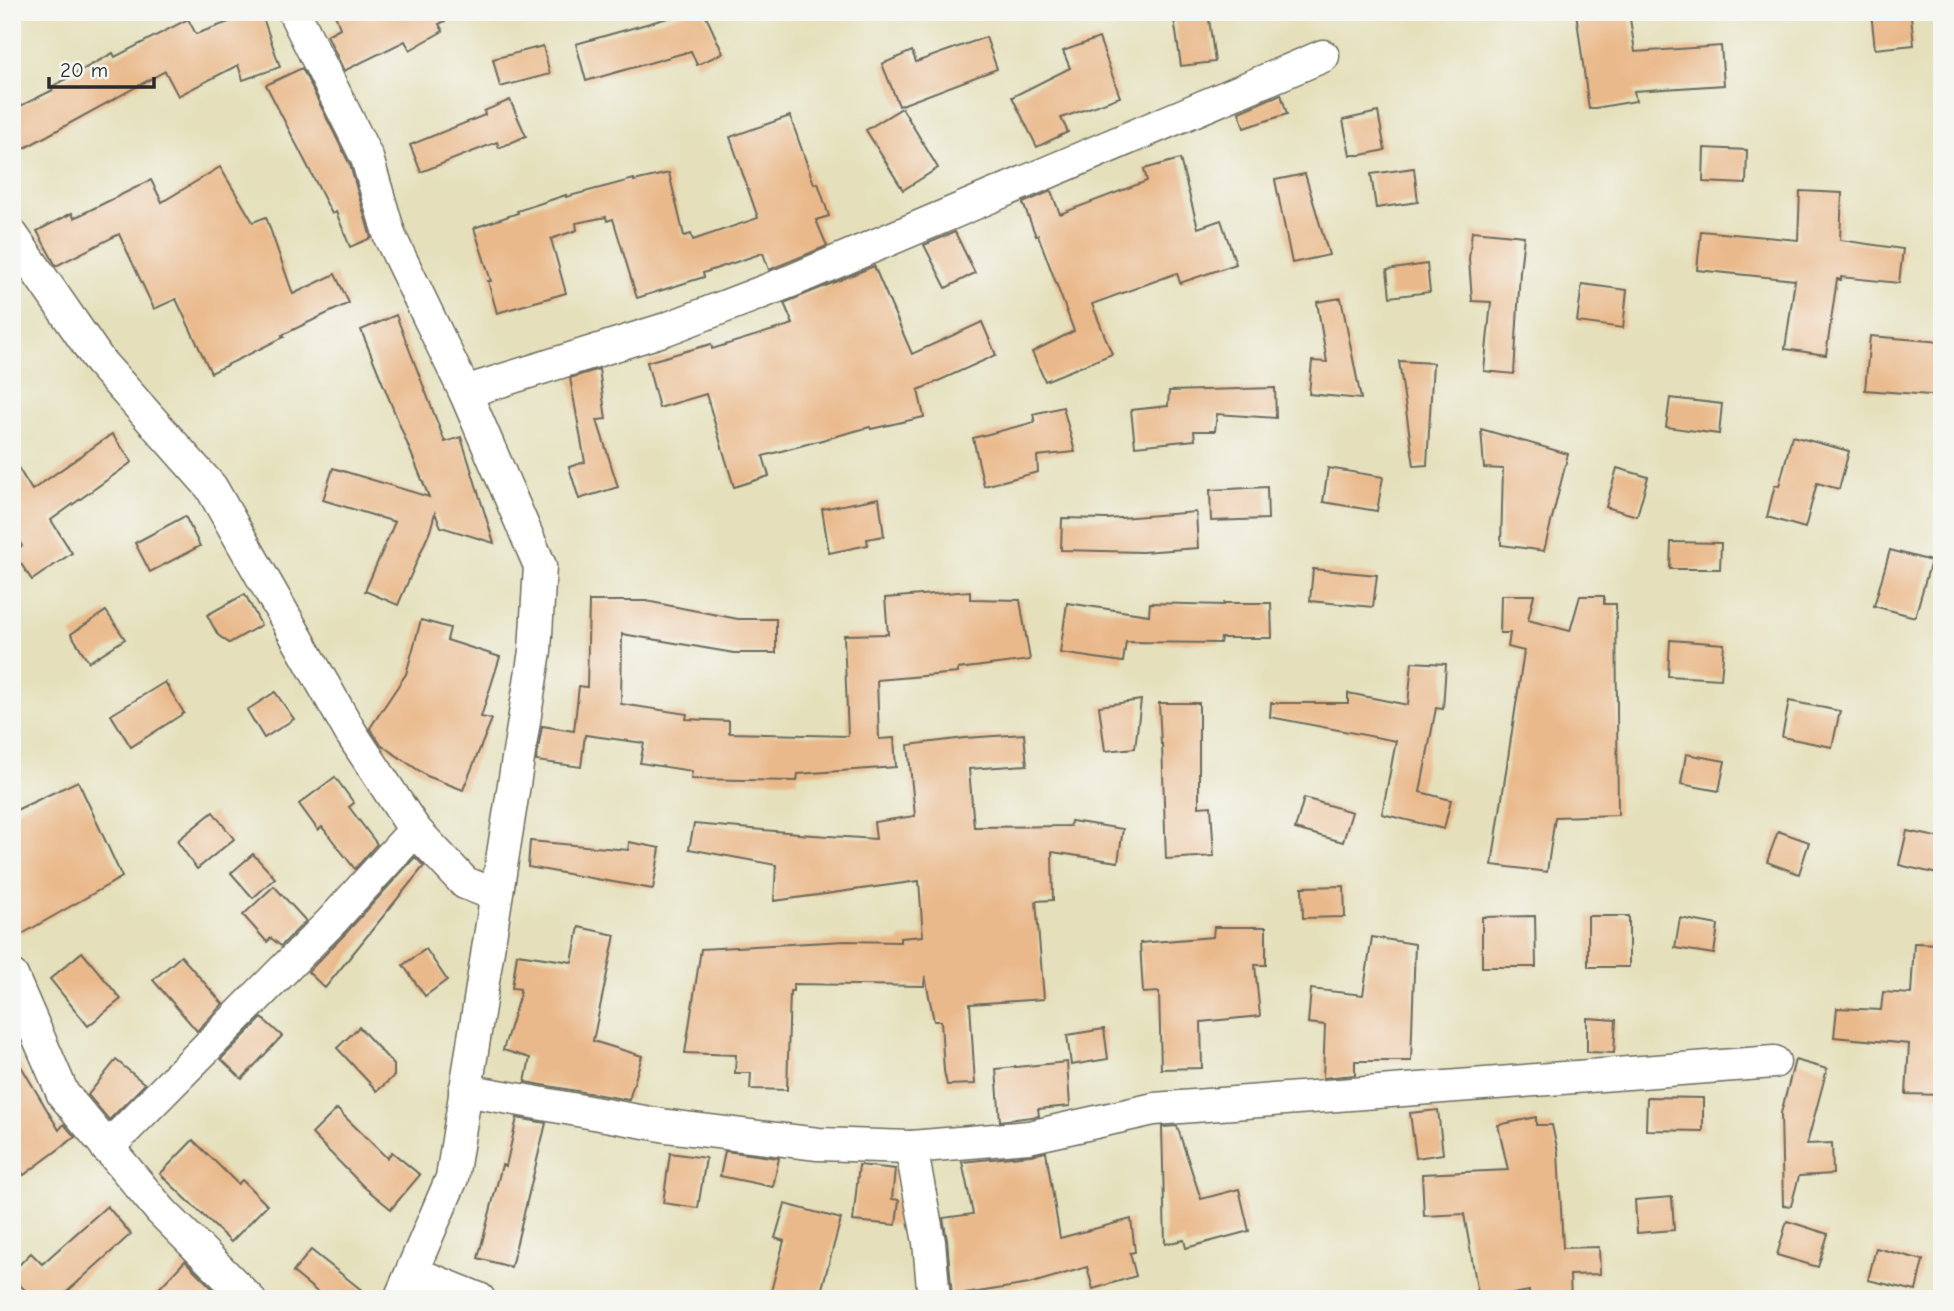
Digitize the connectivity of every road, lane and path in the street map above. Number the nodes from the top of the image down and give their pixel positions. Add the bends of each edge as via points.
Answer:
1 (294, 12) edge
2 (1323, 56) dead end
3 (12, 235) edge
4 (465, 391) junction
5 (415, 830) junction
6 (496, 895) junction
7 (12, 976) edge
8 (1774, 1062) dead end
9 (466, 1090) junction
10 (911, 1147) junction
11 (107, 1148) junction
12 (406, 1285) edge
13 (249, 1299) edge
14 (479, 1299) edge
15 (934, 1299) edge

1 - 4 street via 368,158 390,237
2 - 4 street via 791,281 666,329
3 - 5 street via 100,362 211,487 351,733
4 - 6 street via 540,566 536,651
5 - 6 street via 466,883
5 - 11 street via 331,922
6 - 9 street
7 - 11 street via 63,1094
8 - 10 street via 1154,1109 1029,1137
9 - 10 street via 680,1128 818,1144
9 - 12 street via 452,1178
10 - 15 street via 929,1242
11 - 13 street via 160,1211
12 - 14 street

